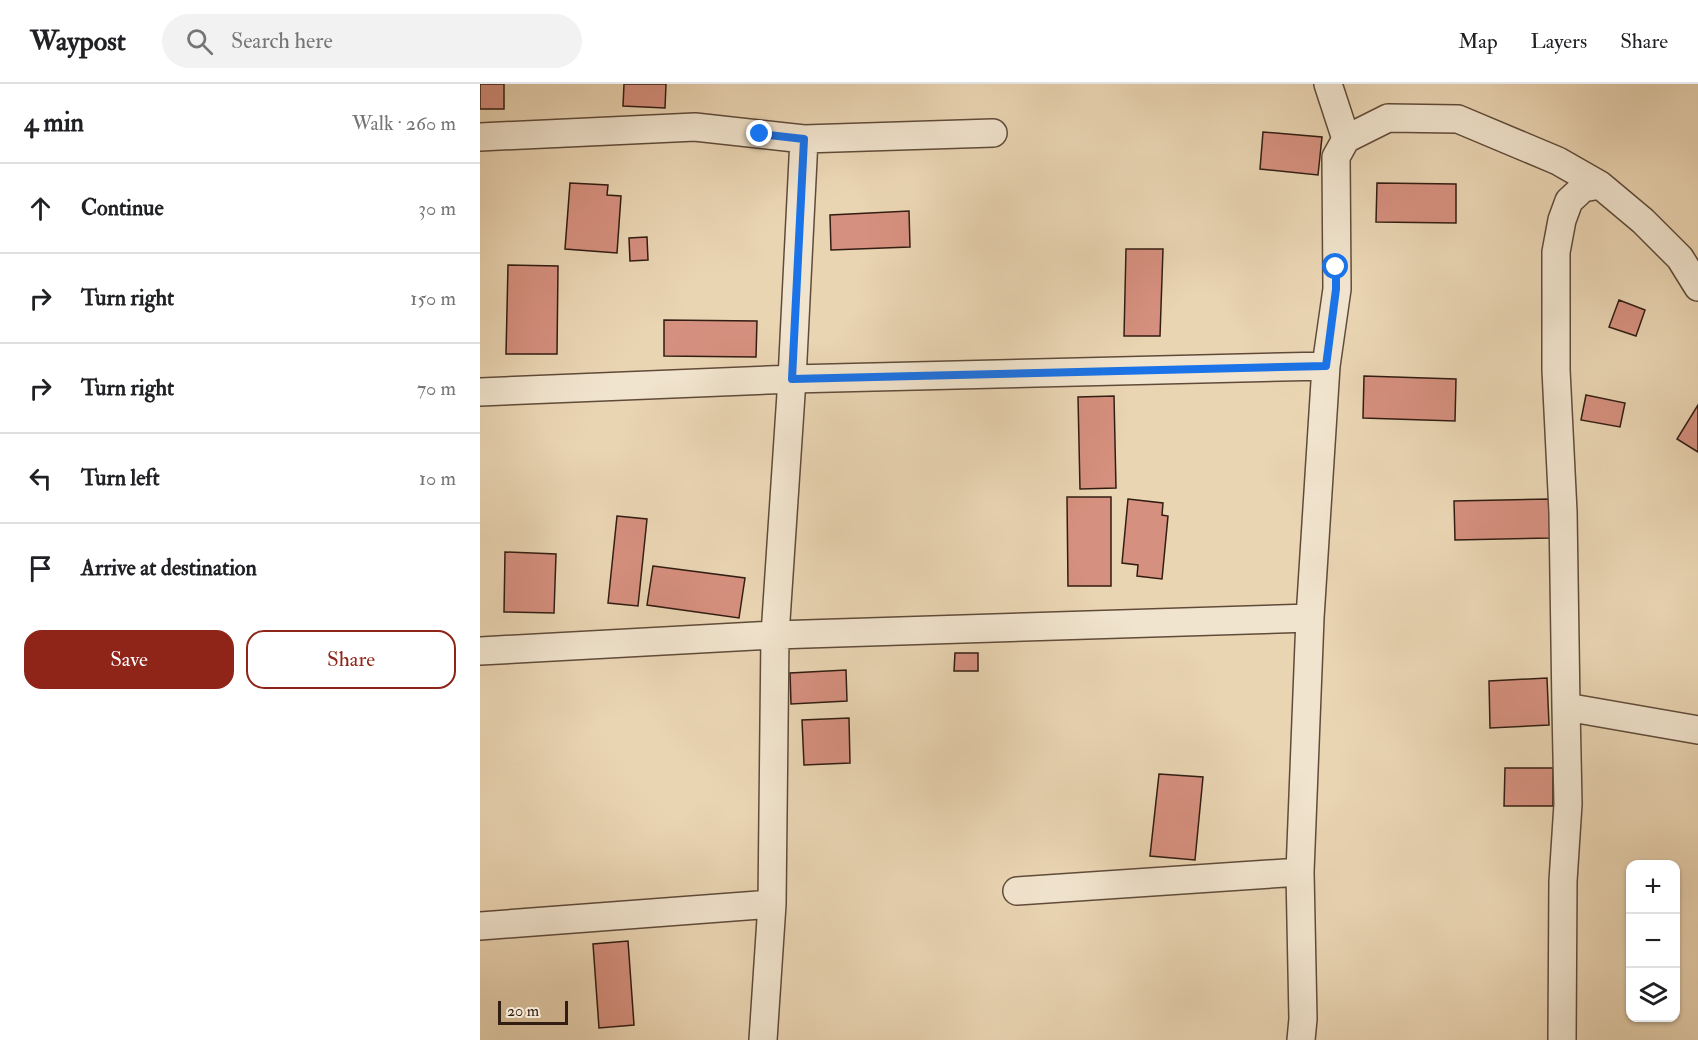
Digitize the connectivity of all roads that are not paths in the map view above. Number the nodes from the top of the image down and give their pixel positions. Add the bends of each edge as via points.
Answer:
1 (1328, 84) edge
2 (993, 133) dead end
3 (480, 137) edge
4 (804, 139) junction
5 (1346, 139) junction
6 (1600, 185) junction
7 (1698, 287) edge
8 (1326, 366) junction
9 (792, 379) junction
10 (480, 392) edge
11 (1310, 618) junction
12 (775, 635) junction
13 (480, 651) edge
14 (1566, 707) junction
15 (1698, 730) edge
16 (1300, 872) junction
17 (1017, 891) dead end
18 (772, 904) junction
19 (480, 926) edge
20 (763, 1040) edge
21 (1300, 1040) edge
22 (1562, 1040) edge

1 - 5 street
2 - 4 street
3 - 4 street via 695,127
4 - 9 street
5 - 6 street via 1388,118 1458,119 1558,161
5 - 8 street via 1336,157 1336,289
6 - 7 street via 1643,220 1680,258
6 - 14 street via 1583,188 1569,201 1556,252
8 - 9 street
8 - 11 street
9 - 10 street
9 - 12 street
11 - 12 street
11 - 16 street
12 - 13 street
12 - 18 street
14 - 15 street
14 - 22 street via 1568,804 1563,881
16 - 17 street
16 - 21 street
18 - 19 street
18 - 20 street

